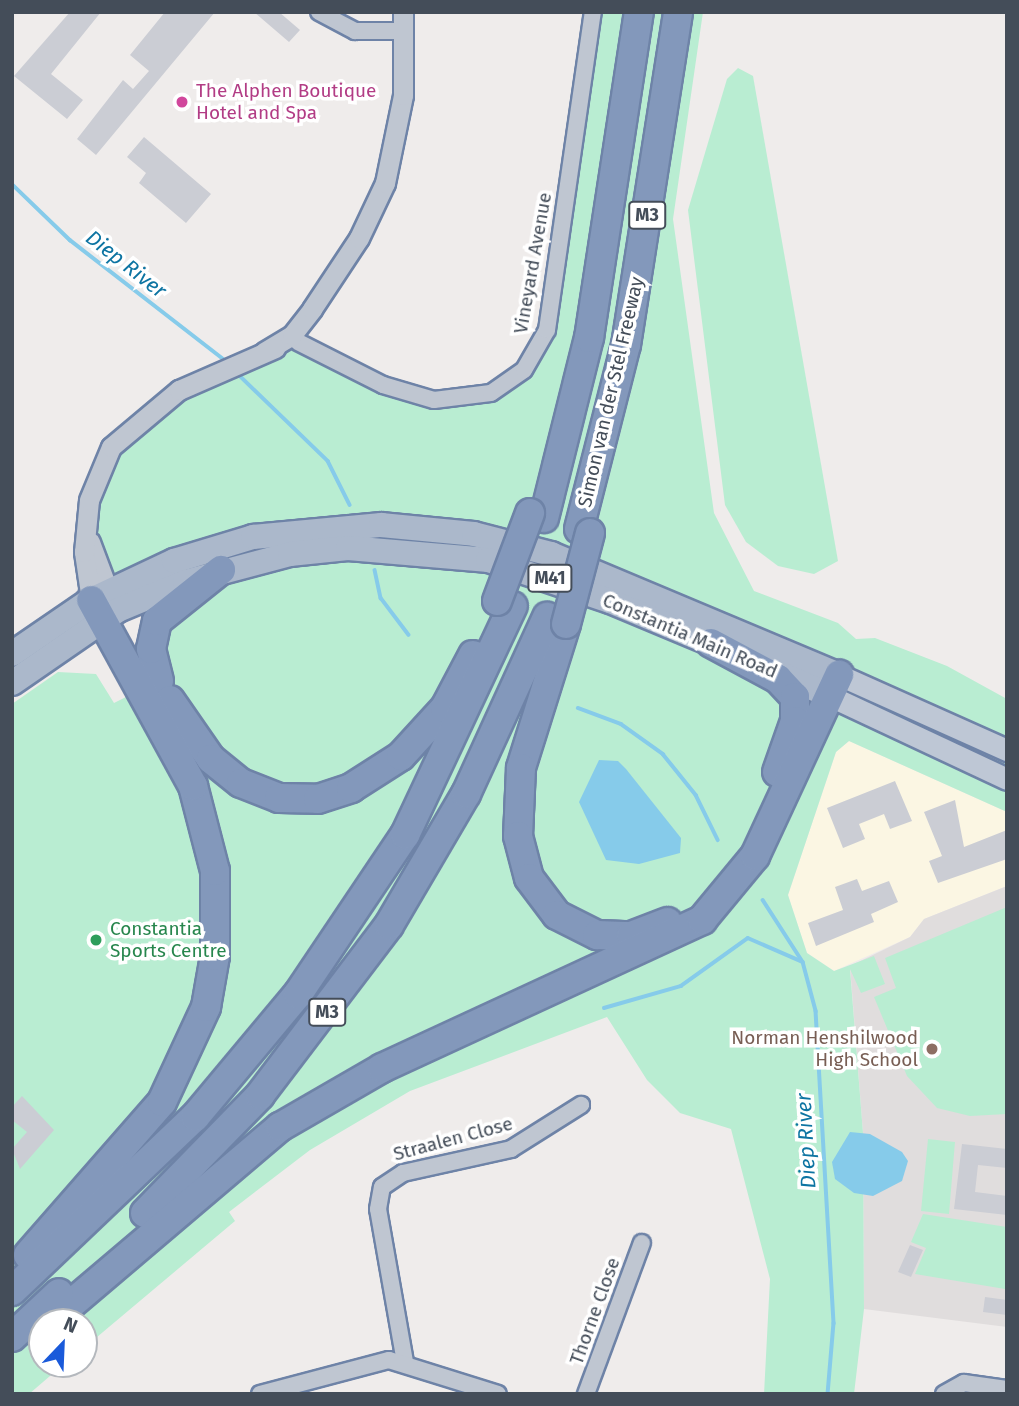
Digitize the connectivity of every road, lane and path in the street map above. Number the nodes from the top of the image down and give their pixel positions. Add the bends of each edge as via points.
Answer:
1 (319, 12) edge
2 (593, 12) edge
3 (639, 12) edge
4 (678, 12) edge
5 (403, 22) edge
6 (300, 338) junction
7 (221, 570) junction
8 (505, 604) junction
9 (105, 605) junction
10 (556, 620) junction
11 (711, 643) junction
12 (12, 654) edge
13 (159, 681) junction
14 (828, 682) junction
15 (12, 683) edge
16 (1007, 750) edge
17 (777, 774) junction
18 (1007, 779) edge
19 (581, 1105) dead end
20 (642, 1243) dead end
21 (12, 1272) edge
22 (12, 1291) edge
23 (67, 1308) edge
24 (12, 1337) edge
25 (28, 1342) edge
26 (12, 1356) edge
27 (405, 1362) junction
28 (1007, 1389) edge
29 (260, 1394) edge
30 (498, 1394) edge
31 (586, 1394) edge
32 (944, 1394) edge

1 - 5 street via 355,31
2 - 6 street, Vineyard Avenue via 547,330 532,361 491,393 434,401 383,385
3 - 8 highway, M3, bridge via 601,254 537,515
4 - 10 highway, Simon van der Stel Freeway / M3, bridge via 610,416 585,531
5 - 6 street via 403,95 385,183 359,238 312,309
6 - 9 street via 179,390 126,429 98,471 86,532
7 - 9 main road, Constantia Main Road / M41
7 - 11 main road, Constantia Main Road / M41 via 348,548 434,552 543,576
7 - 13 highway via 157,621 151,649
8 - 13 highway via 428,730 381,772 318,799 279,798 241,783 183,725
8 - 22 highway, M3 via 405,835 298,994 195,1117
9 - 12 main road, Constantia Main Road / M41
9 - 13 highway
9 - 14 main road, Constantia Main Road / M41 via 174,561 253,537 344,526 435,529 551,554
9 - 15 main road, Constantia Main Road / M41
9 - 21 highway via 193,786 215,871 215,956 206,1007 162,1102
10 - 17 highway via 517,799 529,878 556,915 597,935 618,938 666,923 727,867
10 - 24 highway, M3 via 467,794 389,925 332,1006 181,1179
11 - 14 main road, Constantia Main Road / M41
11 - 17 highway via 778,679 795,697 795,721
14 - 16 main road, Constantia Main Road / M41
14 - 17 highway
14 - 18 main road, Constantia Main Road / M41
14 - 23 highway via 755,856 702,920 382,1068 280,1127
19 - 27 street, Straalen Close via 511,1149 402,1172 382,1186 378,1209
20 - 31 street, Thorne Close
25 - 26 highway
27 - 29 street via 365,1362
27 - 30 street
28 - 32 street via 964,1383

